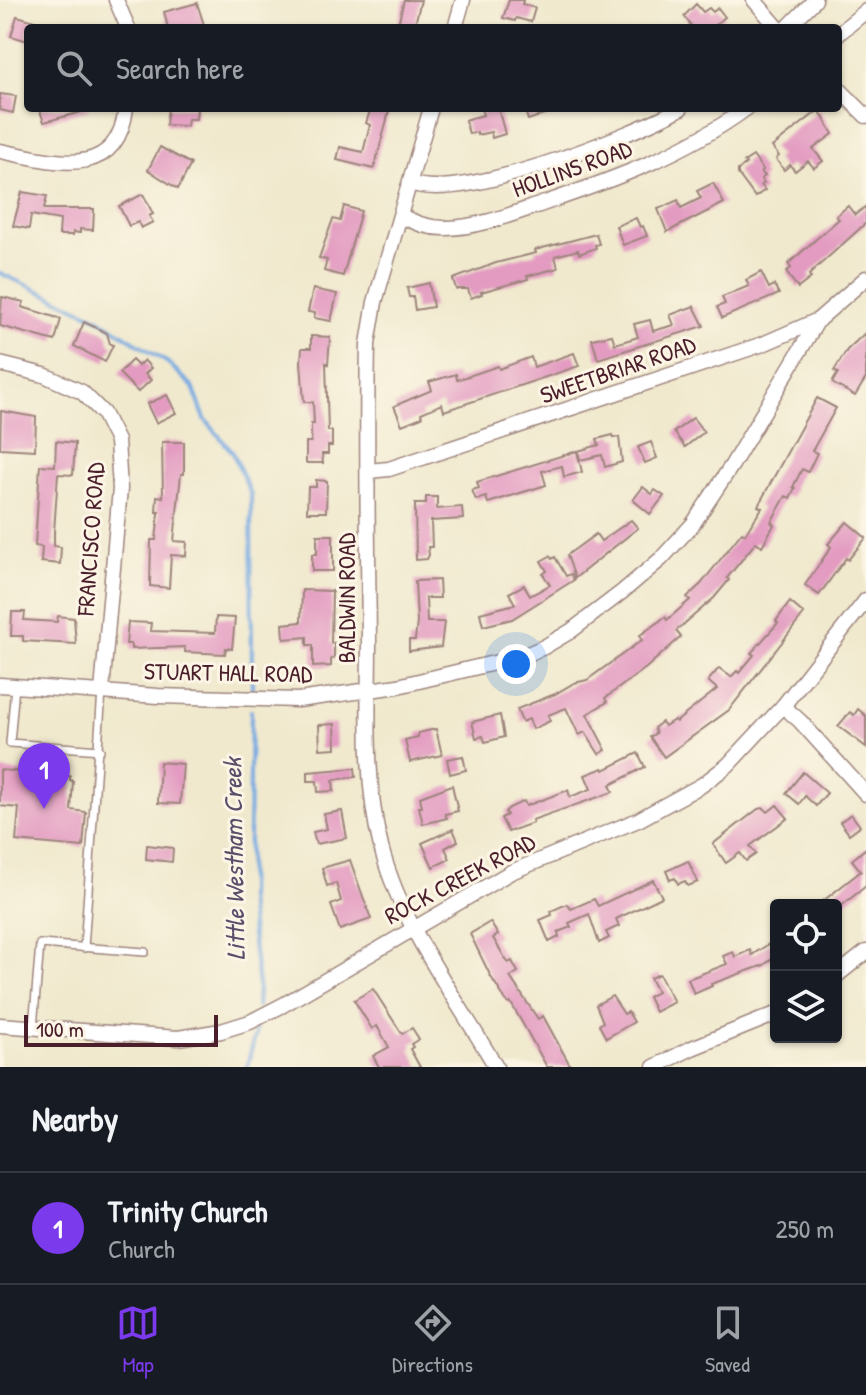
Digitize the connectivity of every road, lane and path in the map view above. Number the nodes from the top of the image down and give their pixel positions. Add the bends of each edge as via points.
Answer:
1 (116, 0) edge
2 (463, 0) edge
3 (754, 0) edge
4 (815, 0) edge
5 (866, 11) edge
6 (126, 24) edge
7 (456, 24) edge
8 (775, 24) edge
9 (791, 24) edge
10 (842, 31) edge
11 (842, 92) edge
12 (125, 112) edge
13 (430, 112) edge
14 (673, 112) edge
15 (741, 112) edge
16 (866, 116) edge
17 (0, 151) edge
18 (411, 183) junction
19 (401, 216) junction
20 (866, 278) edge
21 (818, 320) junction
22 (0, 364) edge
23 (368, 471) junction
24 (866, 600) edge
25 (7, 686) edge
26 (102, 691) junction
27 (369, 691) junction
28 (783, 706) junction
29 (100, 750) junction
30 (866, 794) edge
31 (414, 928) junction
32 (84, 948) junction
33 (145, 952) dead end
34 (866, 952) edge
35 (842, 971) edge
36 (770, 1016) edge
37 (0, 1025) edge
38 (33, 1028) junction
39 (496, 1067) edge
40 (654, 1067) edge

1 - 6 street
2 - 7 street
3 - 8 street
4 - 9 street
5 - 10 street
11 - 16 street
12 - 17 street via 117,138 93,159 58,162
13 - 18 street, BALDWIN ROAD
14 - 18 street, HOLLINS ROAD via 634,132 501,176 449,187
15 - 19 street, HOLLINS ROAD via 655,163 508,215 449,228 419,225
18 - 19 street, BALDWIN ROAD
19 - 23 street, BALDWIN ROAD via 369,332
20 - 21 street, SWEETBRIAR ROAD
21 - 23 street, SWEETBRIAR ROAD via 763,344 522,426
21 - 27 street, STUART HALL ROAD via 693,524 622,592 571,631 523,656
22 - 26 street, FRANCISCO ROAD via 82,392 103,413 117,441 120,489
23 - 27 street, BALDWIN ROAD
24 - 28 street, ROCK CREEK ROAD
25 - 26 street, STUART HALL ROAD
25 - 29 lane via 10,743
26 - 27 street, STUART HALL ROAD via 268,701
26 - 29 lane
27 - 31 street, BALDWIN ROAD via 376,818 382,848
28 - 30 street
28 - 31 street, ROCK CREEK ROAD via 728,765 674,802 511,872
29 - 32 lane
31 - 38 street, ROCK CREEK ROAD via 283,1005 221,1031 178,1038
31 - 39 street, BALDWIN ROAD
32 - 33 lane
32 - 38 lane via 40,944
34 - 35 street
36 - 40 street
37 - 38 street, ROCK CREEK ROAD

